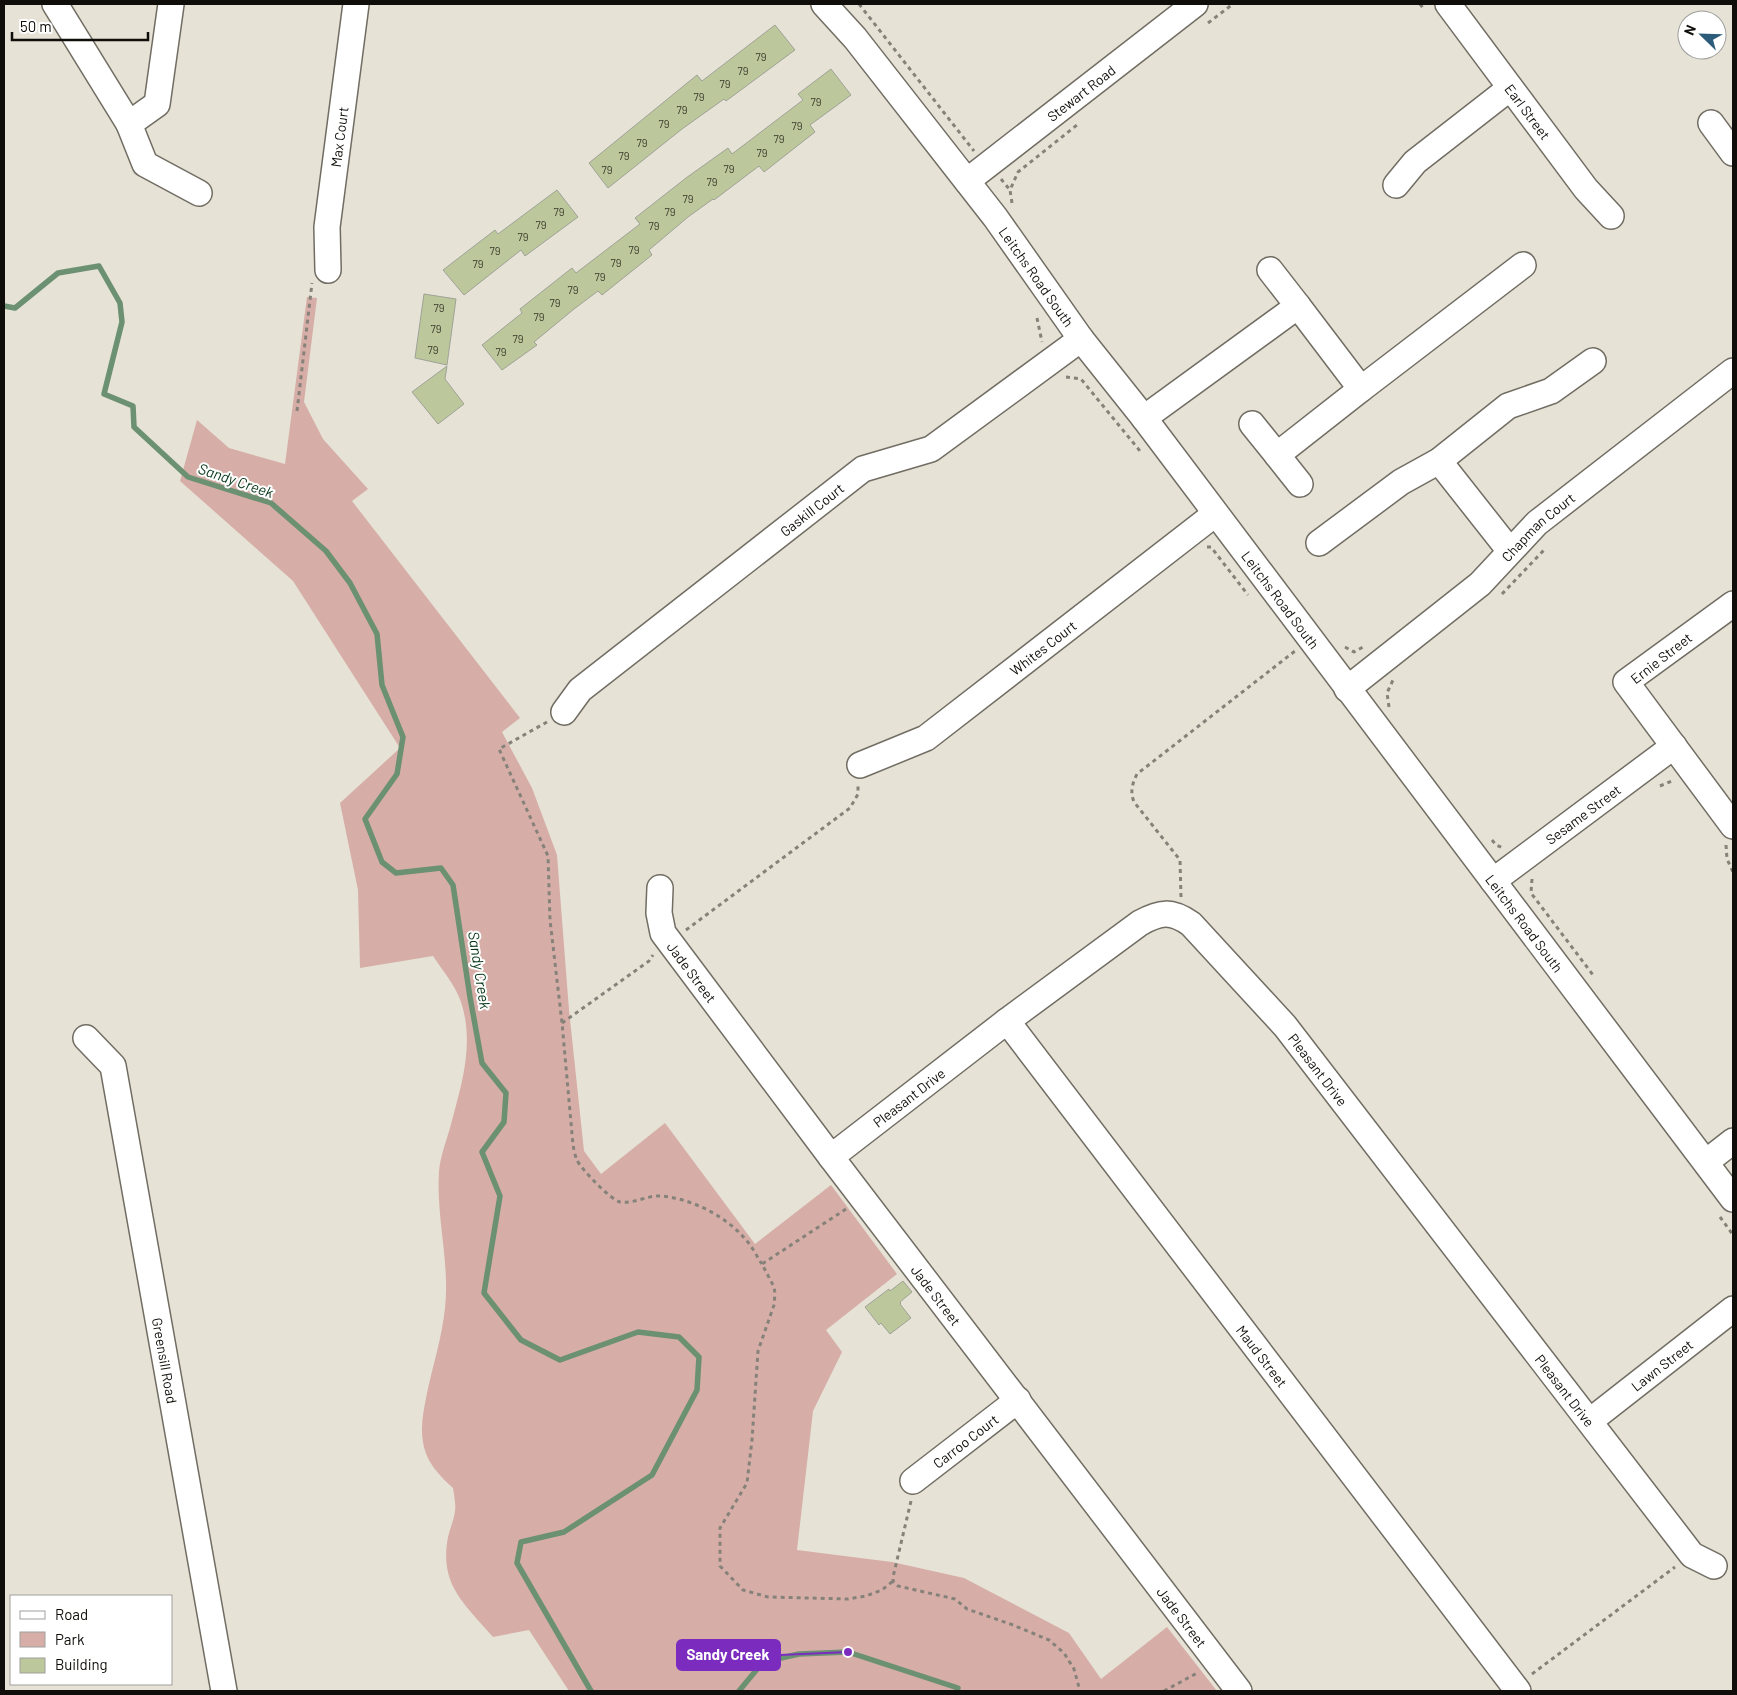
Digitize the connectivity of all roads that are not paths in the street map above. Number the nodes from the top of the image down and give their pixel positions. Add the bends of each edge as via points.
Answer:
1 (55, 4) edge
2 (171, 4) edge
3 (356, 4) edge
4 (824, 4) edge
5 (1448, 4) edge
6 (1200, 15) edge
7 (1510, 88) junction
8 (1711, 123) dead end
9 (129, 124) junction
10 (1733, 152) edge
11 (966, 181) junction
12 (1396, 185) dead end
13 (199, 192) dead end
14 (1611, 216) dead end
15 (1523, 265) dead end
16 (328, 270) road end
17 (1270, 270) dead end
18 (1298, 306) junction
19 (1081, 339) junction
20 (1593, 361) dead end
21 (1733, 370) edge
22 (1361, 390) junction
23 (1144, 418) junction
24 (1252, 424) dead end
25 (1278, 455) junction
26 (1439, 461) junction
27 (1300, 484) dead end
28 (1215, 514) junction
29 (1319, 543) dead end
30 (1510, 551) junction
31 (1733, 604) edge
32 (1347, 689) junction
33 (564, 712) road end
34 (1674, 746) junction
35 (860, 765) road end
36 (1728, 832) edge
37 (1493, 881) junction
38 (660, 888) dead end
39 (1007, 1021) junction
40 (86, 1038) dead end
41 (1733, 1141) edge
42 (831, 1157) junction
43 (1706, 1162) junction
44 (1733, 1199) edge
45 (1733, 1309) edge
46 (1018, 1400) junction
47 (1590, 1421) junction
48 (913, 1481) road end
49 (1714, 1566) dead end
50 (1515, 1688) edge
51 (224, 1691) edge
52 (1239, 1691) edge

1 - 9 street
2 - 9 street via 157,104
3 - 16 street, Max Court via 327,227
4 - 11 street, Leitchs Road South
5 - 7 street, Earl Street
6 - 11 street, Stewart Road
7 - 12 street via 1415,162
7 - 14 street, Earl Street via 1586,190
8 - 10 street
9 - 13 street via 145,164
11 - 19 street, Leitchs Road South
15 - 22 street
17 - 18 street
18 - 22 street
18 - 23 street
19 - 23 street, Leitchs Road South
19 - 33 street, Gaskill Court via 931,450 863,469 580,690
20 - 26 street via 1551,391 1508,406
21 - 30 street, Chapman Court via 1537,523
22 - 25 street
23 - 28 street, Leitchs Road South
24 - 25 street
25 - 27 street
26 - 29 street via 1401,482
26 - 30 street
28 - 32 street, Leitchs Road South
28 - 35 street, Whites Court via 926,738
30 - 32 street, Chapman Court via 1480,584
31 - 34 street, Ernie Street via 1626,682
32 - 37 street, Leitchs Road South
34 - 36 street
34 - 37 street, Sesame Street
37 - 43 street, Leitchs Road South
38 - 42 street, Jade Street via 659,914 663,933
39 - 42 street, Pleasant Drive
39 - 47 street, Pleasant Drive via 1140,923 1165,913 1182,917 1285,1026
39 - 50 street, Maud Street
40 - 51 street, Greensill Road via 113,1066
41 - 43 street
42 - 46 street, Jade Street
43 - 44 street, Leitchs Road South
45 - 47 street, Lawn Street
46 - 48 street, Carroo Court
46 - 52 street, Jade Street
47 - 49 street, Pleasant Drive via 1692,1554

